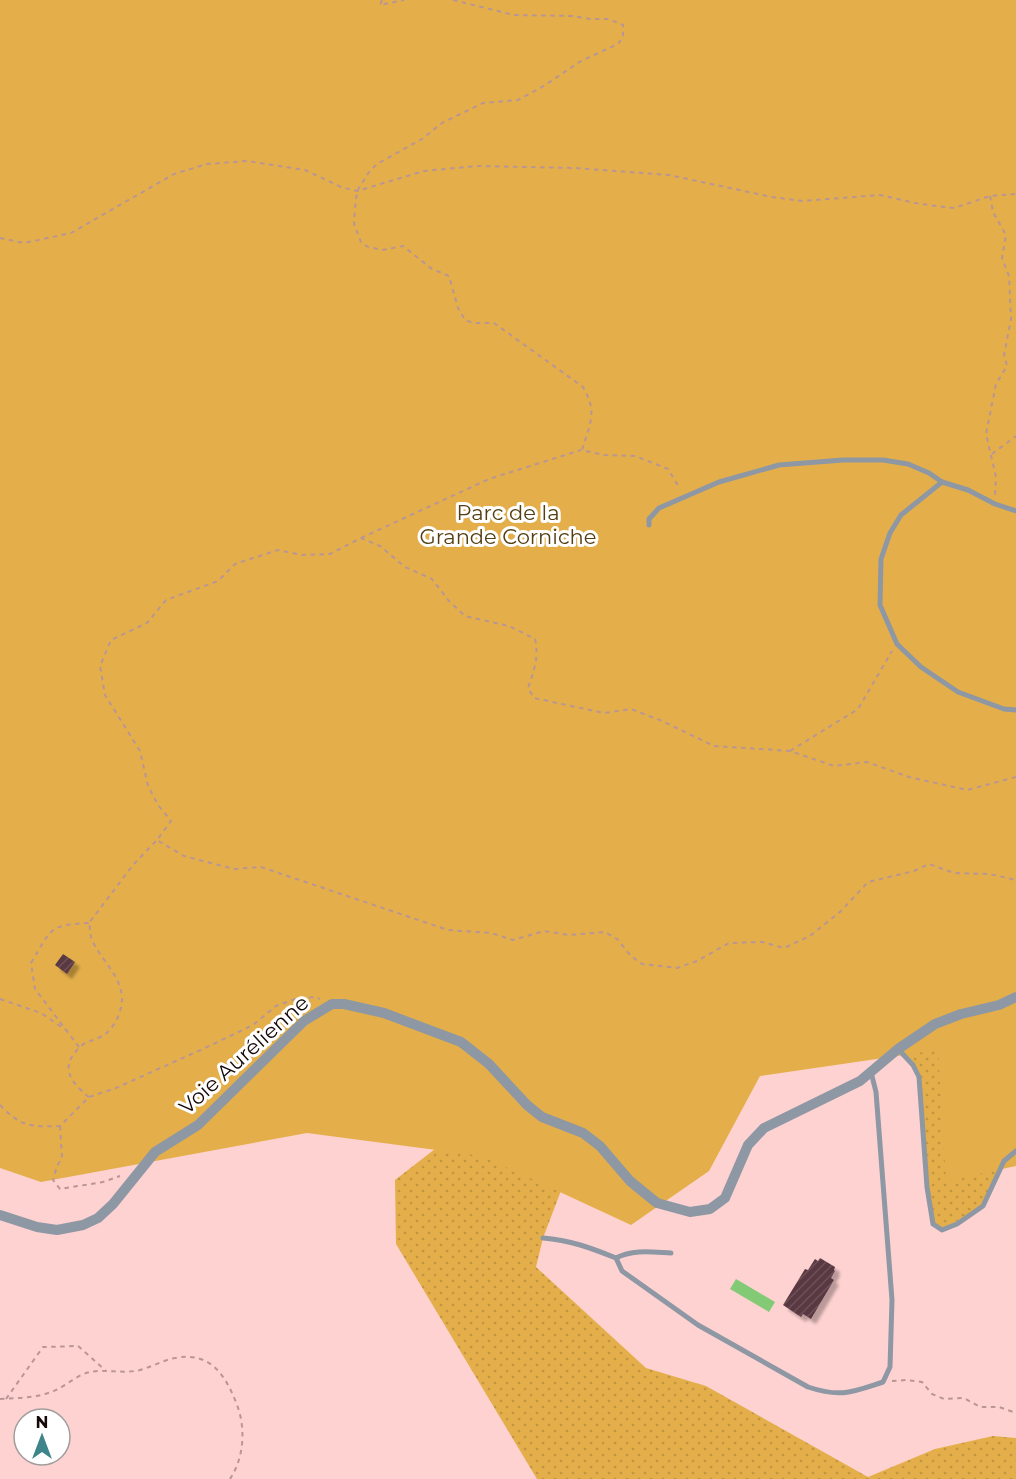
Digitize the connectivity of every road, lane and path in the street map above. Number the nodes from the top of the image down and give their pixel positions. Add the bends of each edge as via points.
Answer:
1 (381, 0) edge
2 (404, 0) edge
3 (453, 0) edge
4 (357, 190) junction
5 (1016, 194) edge
6 (990, 196) junction
7 (0, 238) edge
8 (1016, 436) edge
9 (582, 450) junction
10 (991, 455) junction
11 (942, 482) junction
12 (684, 498) junction
13 (995, 504) junction
14 (1016, 511) edge
15 (649, 525) dead end
16 (362, 538) junction
17 (897, 644) junction
18 (1016, 710) edge
19 (790, 751) junction
20 (1016, 777) edge
21 (157, 840) junction
22 (1016, 880) edge
23 (89, 923) junction
24 (1016, 997) edge
25 (0, 999) edge
26 (332, 1004) junction
27 (69, 1032) junction
28 (79, 1047) junction
29 (898, 1049) junction
30 (872, 1072) junction
31 (89, 1097) junction
32 (0, 1105) edge
33 (60, 1126) junction
34 (1016, 1151) edge
35 (134, 1179) junction
36 (0, 1215) edge
37 (543, 1238) dead end
38 (671, 1253) dead end
39 (616, 1258) junction
40 (105, 1371) junction
41 (884, 1382) junction
42 (6, 1398) junction
43 (0, 1399) edge
44 (1016, 1413) edge
45 (230, 1479) edge

1 - 2 path via 380,5
3 - 4 path via 514,15 609,20 623,25 623,36 618,44 580,61 518,100 483,103 442,123 377,164
4 - 6 path via 424,171 477,165 669,175 802,201 880,195 954,208
4 - 7 path via 305,170 247,161 207,164 174,174 71,233 24,243
4 - 9 path via 354,224 365,246 403,246 432,269 449,276 458,308 468,322 494,323 583,387 593,414
5 - 6 path
6 - 10 path via 993,212 1006,235 1002,258 1009,276 1011,319 1004,355 1007,366 996,384 986,434
8 - 10 path
9 - 12 path via 635,456 668,469
9 - 16 path via 489,479
10 - 13 path via 996,477
11 - 12 lane via 908,464 843,460 778,465 718,482
11 - 13 lane
11 - 17 lane via 901,515 881,559 880,604
12 - 15 lane via 659,508 649,519
13 - 14 lane
16 - 19 path via 380,546 405,567 432,579 465,616 508,626 535,639 537,662 528,687 534,698 604,713 632,709 714,746
16 - 21 path via 330,554 302,555 278,550 235,564 218,581 166,600 147,623 111,639 100,666 105,695 140,751 148,786 171,821
17 - 18 lane via 921,667 958,692
17 - 19 path via 858,709
19 - 20 path via 834,766 867,762 909,777 967,790
21 - 22 path via 184,856 234,869 261,867 448,930 491,933 513,940 544,932 605,932 642,964 677,968 729,943 762,942 784,948 810,936 841,912 867,882 929,864 954,873 990,874
21 - 23 path
23 - 27 path via 63,924 51,930 31,963 35,989
23 - 28 path via 92,938 116,977 122,999 118,1018 105,1035
24 - 29 street, Voie Aurélienne via 935,1024
25 - 27 path via 41,1013
26 - 30 street, Voie Aurélienne via 384,1013 461,1042 542,1117 583,1133 600,1146 630,1181 657,1203 690,1212 710,1209 725,1198 748,1145 764,1128
26 - 31 path via 315,997 276,1006 253,1025
26 - 35 street, Voie Aurélienne via 304,1021 198,1125 155,1152
27 - 28 path
28 - 31 path via 69,1062 69,1077
29 - 30 street, Voie Aurélienne
29 - 34 lane via 920,1077 933,1224 942,1230 983,1206 1004,1161
30 - 41 lane via 892,1300 890,1367
31 - 33 path
32 - 33 path via 13,1119 33,1127
33 - 35 path via 62,1158 53,1180 60,1189 122,1176
35 - 36 street, Voie Aurélienne via 98,1218 83,1225 57,1230
37 - 39 lane via 564,1240
38 - 39 lane via 642,1251
39 - 41 lane via 622,1271 698,1325 808,1387 827,1394 849,1393
40 - 42 path via 88,1372 56,1390 28,1398
40 - 42 path via 78,1346 43,1347
40 - 45 path via 138,1370 174,1358 190,1357 210,1363 229,1385 242,1417 244,1431 237,1467
41 - 44 path via 922,1382 932,1394 944,1399 964,1398 980,1407 999,1407
42 - 43 path

